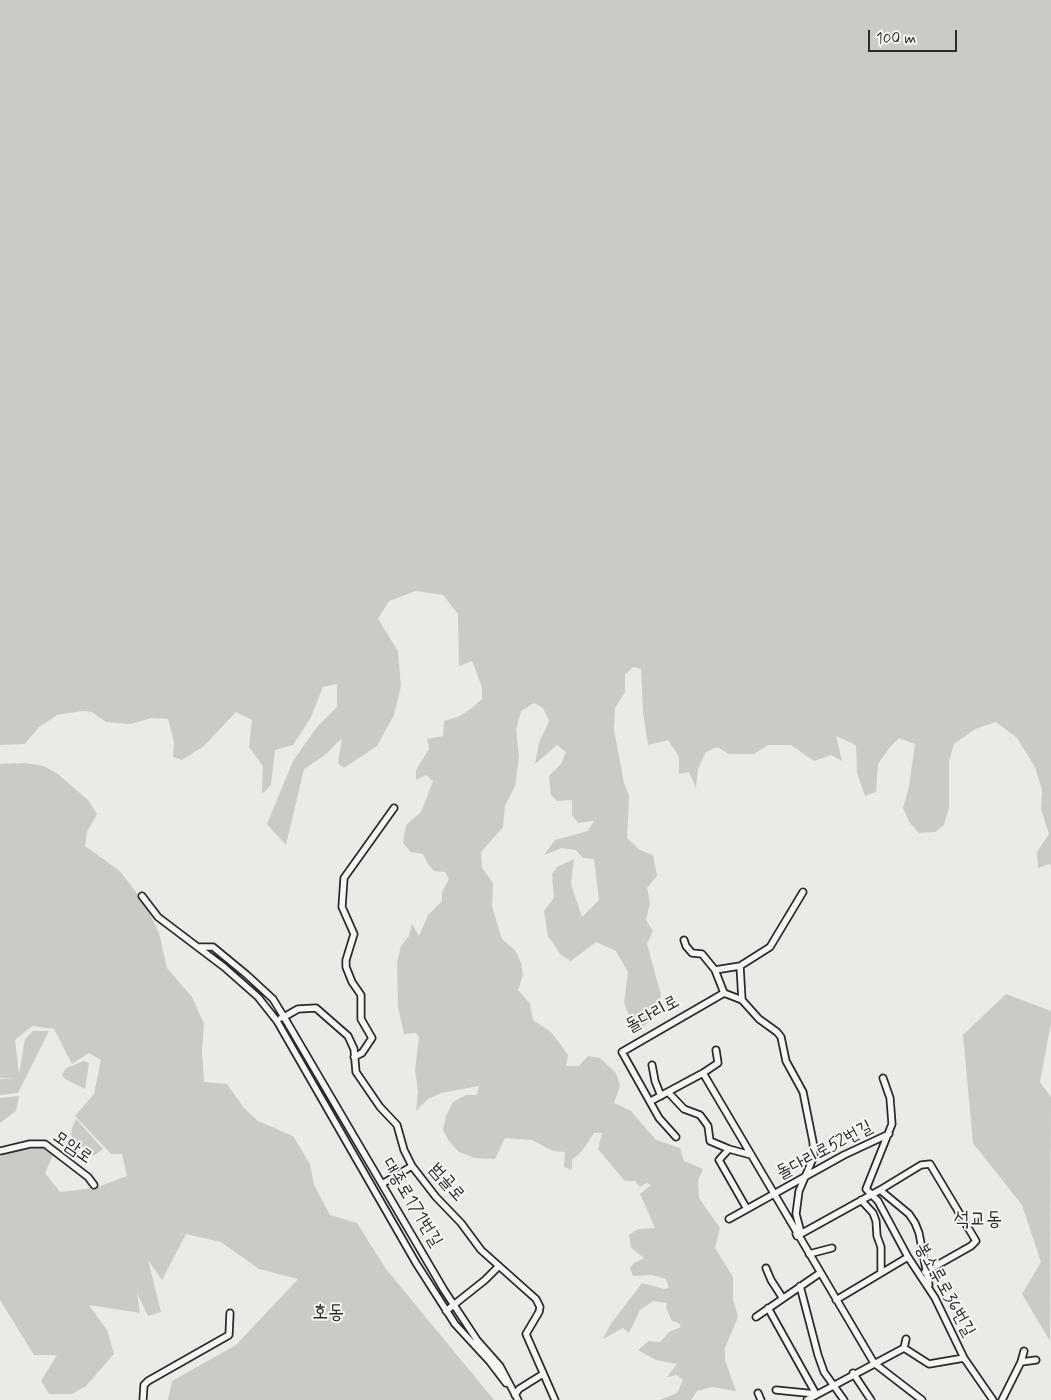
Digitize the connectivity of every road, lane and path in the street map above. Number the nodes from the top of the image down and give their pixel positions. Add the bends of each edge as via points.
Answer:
1 (394, 808) dead end
2 (803, 892) dead end
3 (142, 896) dead end
4 (684, 940) dead end
5 (200, 947) junction
6 (702, 947) dead end
7 (702, 954) junction
8 (740, 966) junction
9 (715, 970) junction
10 (724, 993) junction
11 (742, 1000) junction
12 (284, 1017) junction
13 (277, 1021) junction
14 (716, 1050) dead end
15 (354, 1057) junction
16 (652, 1065) dead end
17 (703, 1073) junction
18 (883, 1078) dead end
19 (668, 1092) junction
20 (661, 1096) junction
21 (650, 1101) junction
22 (889, 1134) junction
23 (676, 1137) dead end
24 (729, 1149) junction
25 (0, 1151) edge
26 (751, 1155) junction
27 (412, 1166) junction
28 (804, 1179) junction
29 (382, 1184) junction
30 (94, 1185) dead end
31 (880, 1190) junction
32 (774, 1194) junction
33 (871, 1194) junction
34 (861, 1200) junction
35 (747, 1209) junction
36 (729, 1219) dead end
37 (796, 1235) junction
38 (832, 1248) dead end
39 (809, 1254) junction
40 (908, 1258) junction
41 (499, 1266) junction
42 (766, 1268) dead end
43 (881, 1272) junction
44 (925, 1272) junction
45 (820, 1273) junction
46 (800, 1286) junction
47 (930, 1288) junction
48 (782, 1297) junction
49 (836, 1300) junction
50 (454, 1305) junction
51 (768, 1308) junction
52 (446, 1311) junction
53 (230, 1313) dead end
54 (756, 1317) dead end
55 (906, 1339) dead end
56 (904, 1348) junction
57 (1024, 1351) dead end
58 (964, 1358) junction
59 (1036, 1360) dead end
60 (1021, 1362) junction
61 (874, 1364) junction
62 (543, 1374) junction
63 (853, 1374) junction
64 (833, 1384) junction
65 (776, 1390) dead end
66 (758, 1393) dead end
67 (516, 1397) edge
68 (814, 1397) edge
69 (143, 1400) edge
70 (555, 1400) edge
71 (761, 1400) edge
72 (806, 1400) edge
73 (844, 1400) edge
74 (871, 1400) edge
75 (922, 1400) edge
76 (993, 1400) edge
77 (1002, 1400) edge

1 - 15 street via 344,878 342,907 354,934 346,967 361,995 361,1019 372,1038 362,1053
2 - 8 street via 770,947
3 - 5 street via 158,917
4 - 7 street via 692,953
5 - 12 street, 대종로171번길 via 213,947 239,967 273,999
5 - 13 street via 258,997
6 - 7 street
7 - 9 street
8 - 9 street
8 - 11 street
9 - 10 street
10 - 11 street
10 - 21 street, 돌다리로 via 622,1052
11 - 28 street via 781,1037 786,1061 803,1092 814,1156
12 - 13 street
12 - 15 street, 범골로 via 298,1010 316,1008 348,1036
12 - 29 street, 대종로171번길
13 - 52 street
14 - 17 street via 718,1063
15 - 27 street, 범골로 via 356,1072 397,1126
16 - 20 street
17 - 19 street
17 - 26 street
18 - 22 street via 893,1113
19 - 20 street
19 - 24 street via 684,1109 700,1115 708,1126 710,1141
20 - 21 street
21 - 23 street, 돌다리로 via 659,1118
22 - 28 street, 돌다리로52번길
22 - 33 street via 866,1189
24 - 26 street
24 - 35 street via 718,1160
25 - 30 street, 모암로 via 45,1144
26 - 32 street
27 - 29 street
27 - 41 street, 범골로 via 436,1198 461,1222 476,1245
28 - 32 street, 돌다리로52번길
28 - 37 street via 796,1206 800,1229
29 - 50 street, 대종로171번길
31 - 33 street
31 - 44 street, 봉소루로36번길 via 915,1223
31 - 44 street, 봉소루로36번길 via 921,1165 930,1164 976,1241
32 - 35 street
32 - 37 street
33 - 34 street
33 - 40 street, 봉소루로36번길 via 878,1201
34 - 37 street
34 - 43 street via 876,1221
35 - 36 street
37 - 39 street
38 - 39 street
39 - 45 street
40 - 43 street
40 - 47 street, 봉소루로36번길
41 - 50 street
41 - 62 street, 범골로 via 525,1287 538,1303 539,1312 526,1334
42 - 48 street
43 - 49 street
44 - 47 street
45 - 46 street
45 - 49 street
46 - 48 street
46 - 64 street via 818,1355
47 - 58 street, 봉소루로36번길
48 - 51 street
49 - 61 street
50 - 52 street
50 - 67 street, 대종로171번길 via 477,1340 500,1366
51 - 54 street
51 - 68 street
52 - 67 street
53 - 69 street via 229,1335 148,1381 144,1385
55 - 56 street
56 - 58 street via 929,1364
56 - 61 street
57 - 60 street
58 - 76 street, 봉소루로36번길
59 - 60 street
60 - 77 street
61 - 63 street
61 - 75 street
62 - 67 street via 519,1389
62 - 70 street, 범골로
63 - 64 street
63 - 74 street
64 - 68 street
64 - 73 street
65 - 68 street
66 - 71 street
68 - 72 street

